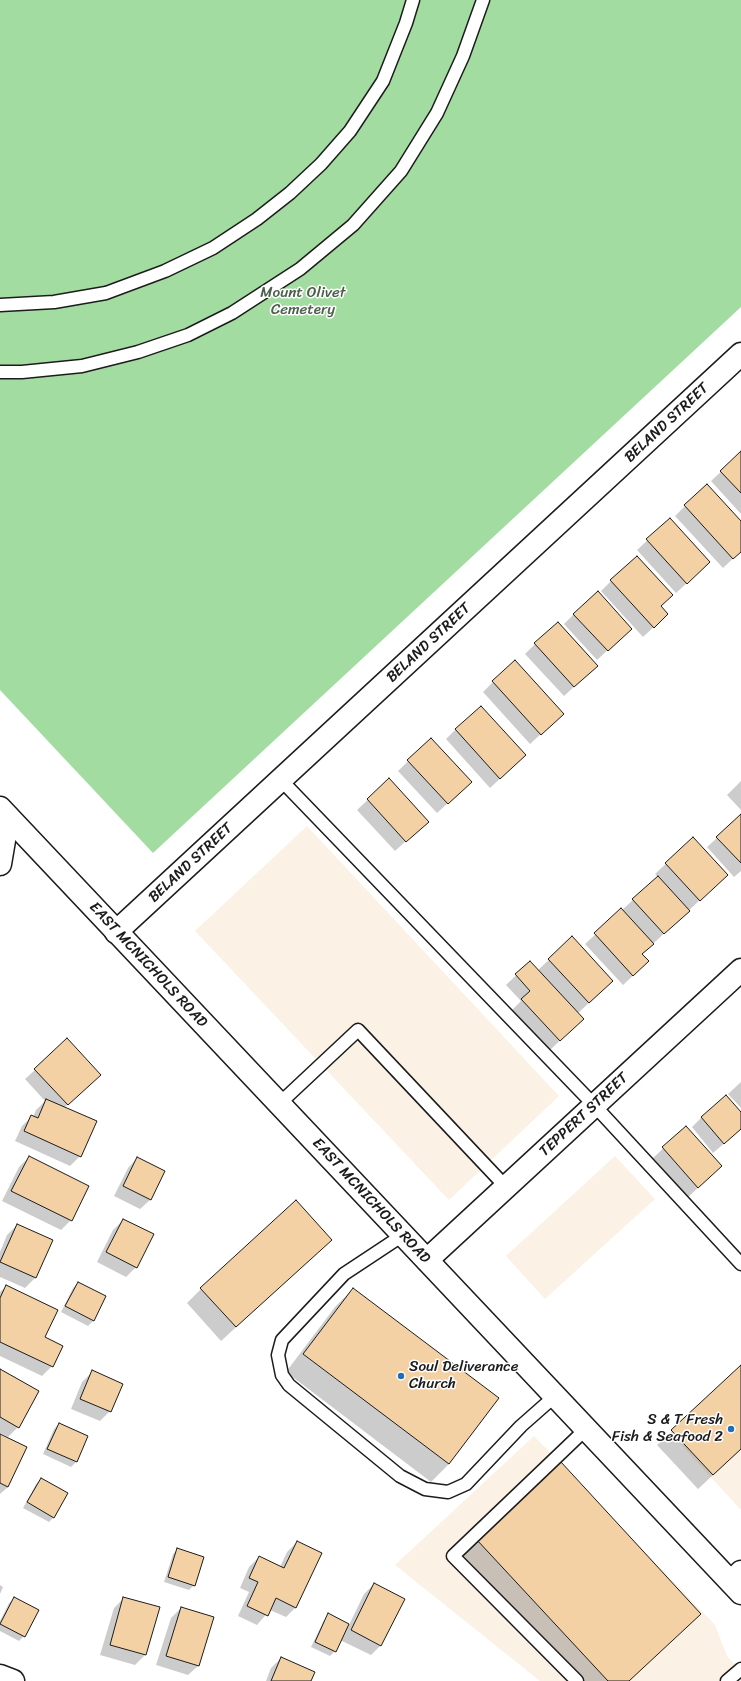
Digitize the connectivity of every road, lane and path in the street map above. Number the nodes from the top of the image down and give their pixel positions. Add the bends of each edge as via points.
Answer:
1 (413, 0) edge
2 (483, 0) edge
3 (0, 305) edge
4 (741, 354) edge
5 (0, 372) edge
6 (281, 780) junction
7 (4, 813) edge
8 (0, 864) edge
9 (116, 932) junction
10 (741, 970) edge
11 (279, 1104) junction
12 (594, 1105) junction
13 (506, 1187) junction
14 (403, 1235) junction
15 (427, 1260) junction
16 (741, 1264) edge
17 (555, 1396) junction
18 (586, 1429) junction
19 (738, 1583) edge
20 (741, 1669) edge
21 (0, 1676) edge
22 (13, 1681) edge
23 (577, 1681) edge
24 (728, 1681) edge

1 - 3 lane via 383,81 350,131 311,174 257,219 214,248 166,271 106,293 54,302
2 - 5 lane via 463,56 437,113 401,171 353,225 300,269 232,313 188,335 138,352 82,366
4 - 6 street, BELAND STREET
6 - 9 street, BELAND STREET
6 - 12 lane
7 - 8 street
7 - 9 street, EAST MCNICHOLS ROAD
9 - 11 street, EAST MCNICHOLS ROAD
10 - 12 street, TEPPERT STREET
11 - 13 lane via 358,1030
11 - 14 street, EAST MCNICHOLS ROAD
12 - 13 street, TEPPERT STREET
12 - 16 lane
13 - 15 street, TEPPERT STREET
14 - 15 street, EAST MCNICHOLS ROAD
14 - 17 lane via 344,1274 282,1340 278,1355 282,1375 289,1385 400,1476 425,1489 448,1492 466,1484 521,1426
15 - 17 street, EAST MCNICHOLS ROAD
17 - 18 street, EAST MCNICHOLS ROAD
18 - 19 street, EAST MCNICHOLS ROAD
18 - 23 lane via 453,1556
20 - 24 lane
21 - 22 street

